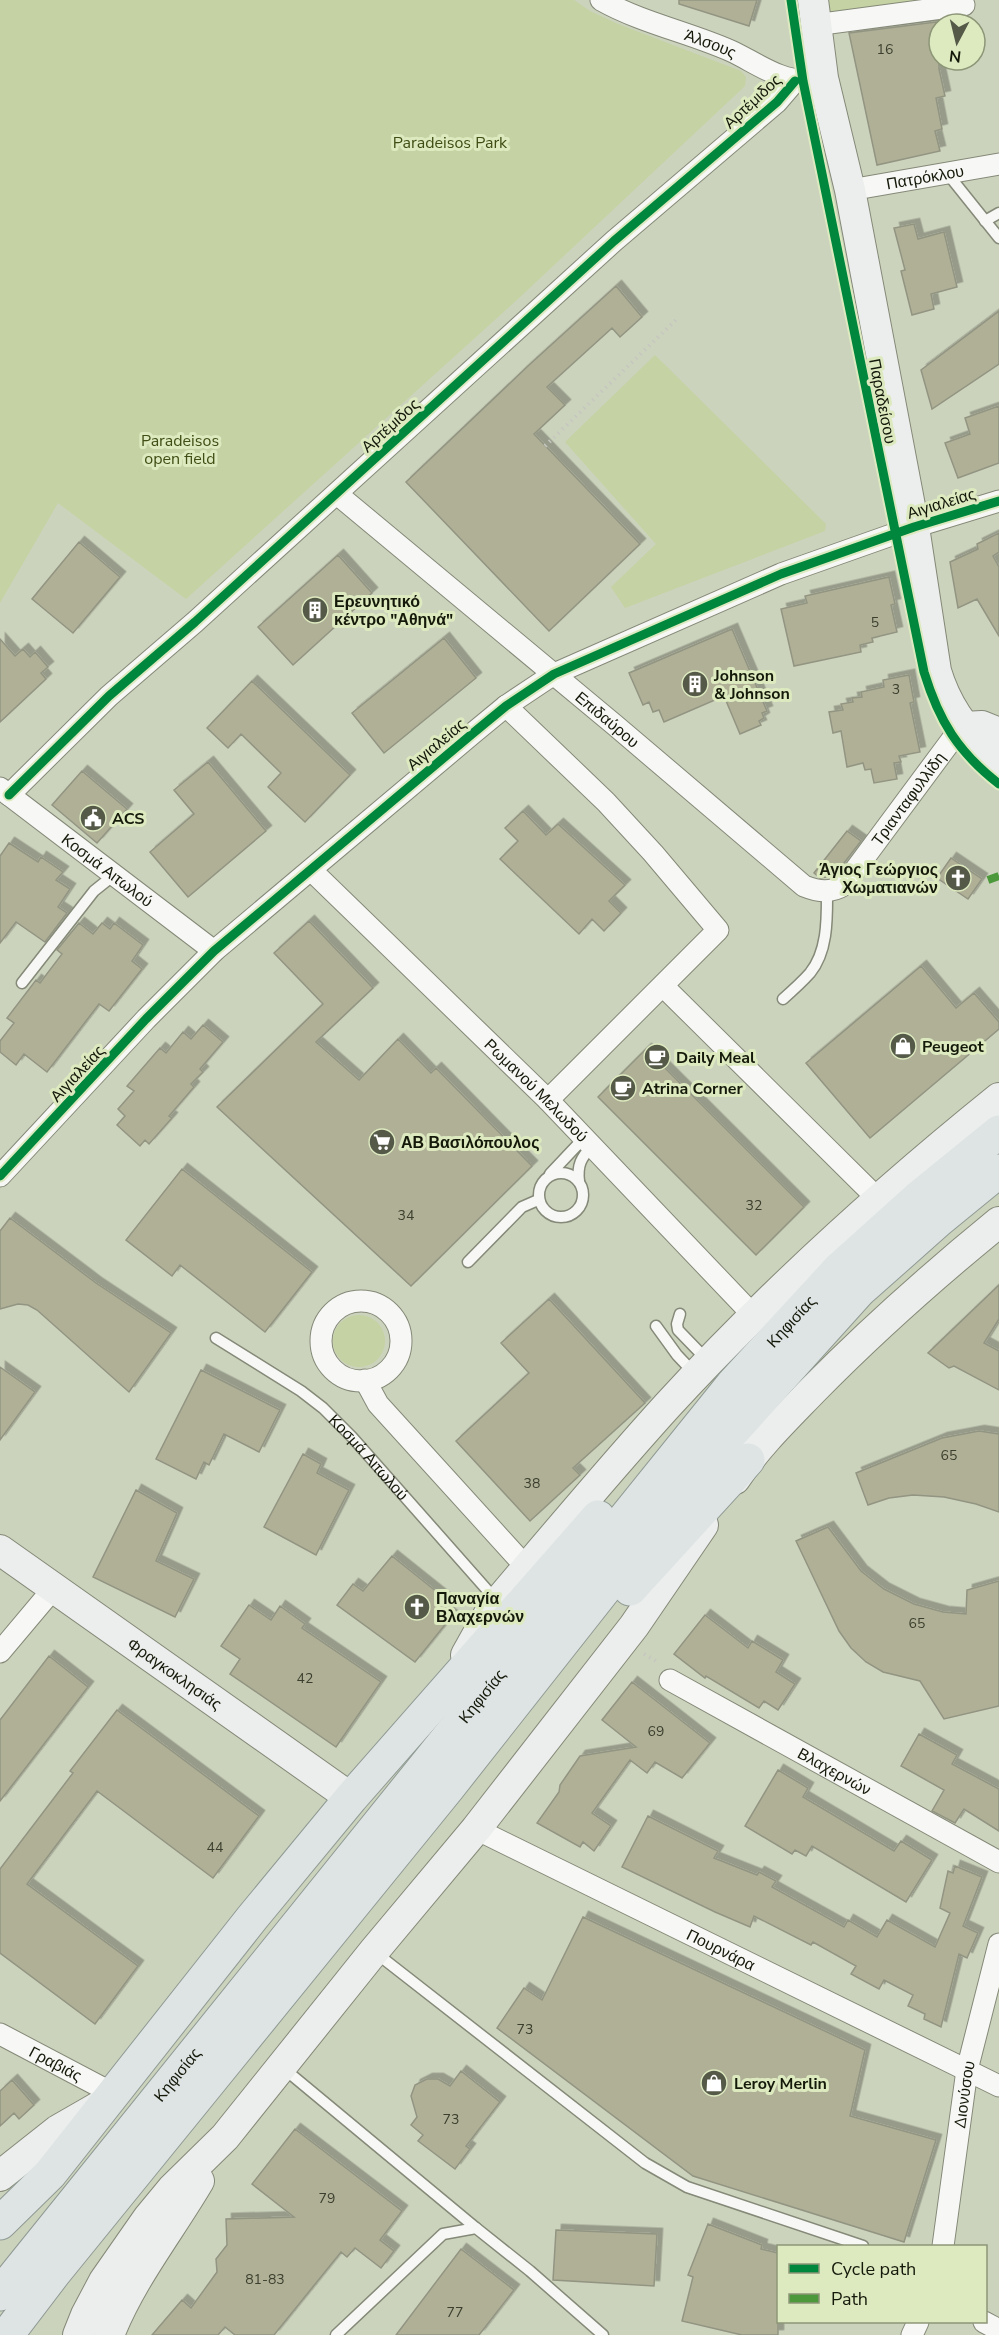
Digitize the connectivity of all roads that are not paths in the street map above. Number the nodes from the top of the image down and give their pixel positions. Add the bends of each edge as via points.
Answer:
1 (601, 0) edge
2 (964, 5) dead end
3 (814, 13) edge
4 (809, 80) junction
5 (999, 164) edge
6 (946, 173) junction
7 (850, 190) junction
8 (999, 213) edge
9 (985, 221) junction
10 (999, 238) edge
11 (337, 494) junction
12 (999, 501) edge
13 (914, 527) junction
14 (554, 674) junction
15 (506, 706) junction
16 (964, 727) junction
17 (999, 733) edge
18 (999, 761) edge
19 (5, 792) edge
20 (311, 870) junction
21 (114, 875) junction
22 (827, 892) junction
23 (214, 951) junction
24 (22, 983) dead end
25 (663, 986) junction
26 (783, 999) dead end
27 (999, 1098) edge
28 (548, 1100) junction
29 (999, 1132) edge
30 (588, 1142) junction
31 (999, 1171) edge
32 (0, 1176) edge
33 (548, 1176) junction
34 (579, 1181) junction
35 (878, 1199) junction
36 (538, 1200) junction
37 (999, 1222) edge
38 (468, 1262) dead end
39 (680, 1314) dead end
40 (754, 1316) junction
41 (656, 1326) dead end
42 (216, 1338) dead end
43 (712, 1374) junction
44 (365, 1380) dead end
45 (748, 1460) junction
46 (0, 1550) edge
47 (527, 1568) junction
48 (53, 1588) junction
49 (498, 1602) junction
50 (0, 1652) edge
51 (670, 1680) dead end
52 (447, 1691) junction
53 (448, 1788) junction
54 (351, 1798) junction
55 (476, 1829) junction
56 (999, 1862) edge
57 (999, 1944) edge
58 (374, 1951) junction
59 (0, 2034) edge
60 (281, 2067) junction
61 (967, 2070) junction
62 (999, 2086) edge
63 (109, 2098) junction
64 (225, 2137) junction
65 (0, 2176) edge
66 (0, 2223) edge
67 (476, 2228) junction
68 (857, 2245) edge
69 (943, 2245) edge
70 (32, 2254) junction
71 (0, 2275) edge
72 (0, 2294) edge
73 (7, 2335) edge
74 (78, 2335) edge
75 (109, 2335) edge
76 (336, 2335) edge
77 (603, 2335) edge

1 - 4 street, Άλσους via 653,24
2 - 3 street
3 - 4 main road, Παραδείσου
4 - 7 main road, Παραδείσου
4 - 11 street, Αρτέμιδος via 777,102 614,241
5 - 6 street, Πατρόκλου
6 - 7 street, Πατρόκλου
6 - 9 lane
7 - 13 main road, Παραδείσου
8 - 9 lane
9 - 10 lane
11 - 14 street, Επιδαύρου
11 - 19 street, Αρτέμιδος
12 - 13 street, Αιγιαλείας
13 - 14 street, Αιγιαλείας via 781,573
13 - 16 main road, Παραδείσου via 936,670 947,702
14 - 15 street, Αιγιαλείας
14 - 22 street, Επιδαύρου via 804,886
15 - 20 street, Αιγιαλείας
15 - 25 street via 606,802 718,930
16 - 17 main road via 982,726
16 - 18 main road, Παραδείσου
16 - 22 street, Τριανταφυλλίδη via 844,885
19 - 21 street, Κοσμά Αιτωλού
20 - 23 street, Αιγιαλείας
20 - 28 street, Ρωμανού Μελωδού
21 - 23 street, Κοσμά Αιτωλού
21 - 24 lane via 94,891
22 - 26 lane via 826,932 817,962
23 - 32 street, Αιγιαλείας
25 - 28 street
25 - 35 street
27 - 35 main road, Κηφισίας
28 - 30 street, Ρωμανού Μελωδού
29 - 43 main road, Κηφισίας
30 - 33 lane
30 - 34 lane via 578,1169
30 - 40 street, Ρωμανού Μελωδού
31 - 53 main road, Κηφισίας via 859,1291 782,1375 656,1524
33 - 34 lane via 564,1173
33 - 36 lane via 538,1191
34 - 36 lane via 583,1198 574,1213 565,1217 548,1214
35 - 40 main road, Κηφισίας
36 - 38 lane via 522,1207
37 - 45 main road via 876,1328
39 - 43 lane via 678,1330
40 - 43 main road, Κηφισίας
41 - 43 lane via 677,1355
42 - 49 lane, Κοσμά Αιτωλού via 322,1408
43 - 47 main road, Κηφισίας via 588,1496
43 - 52 main road via 614,1499
43 - 70 main road, Κηφισίας
44 - 47 street via 378,1404
45 - 53 main road
45 - 55 main road via 629,1632
46 - 48 main road, Φραγκοκλησιάς
47 - 49 main road, Κηφισίας
48 - 50 street
48 - 54 main road, Φραγκοκλησιάς
49 - 52 main road, Κηφισίας
51 - 56 street, Βλαχερνών
52 - 54 main road
53 - 73 main road, Κηφισίας
54 - 63 main road
55 - 58 main road
55 - 61 street, Πουρνάρα
57 - 61 street, Διονύσου
58 - 60 main road
58 - 68 lane via 666,2176 687,2187
59 - 63 street, Γραβιάς
60 - 64 main road
60 - 67 lane
61 - 62 street, Πουρνάρα
61 - 69 street, Διονύσου
63 - 65 main road via 58,2130
63 - 66 main road via 50,2174
64 - 74 main road via 172,2189 137,2233 104,2282
64 - 75 main road via 134,2283
67 - 76 lane via 443,2234
67 - 77 lane
70 - 71 lane
70 - 72 main road, Κηφισίας

